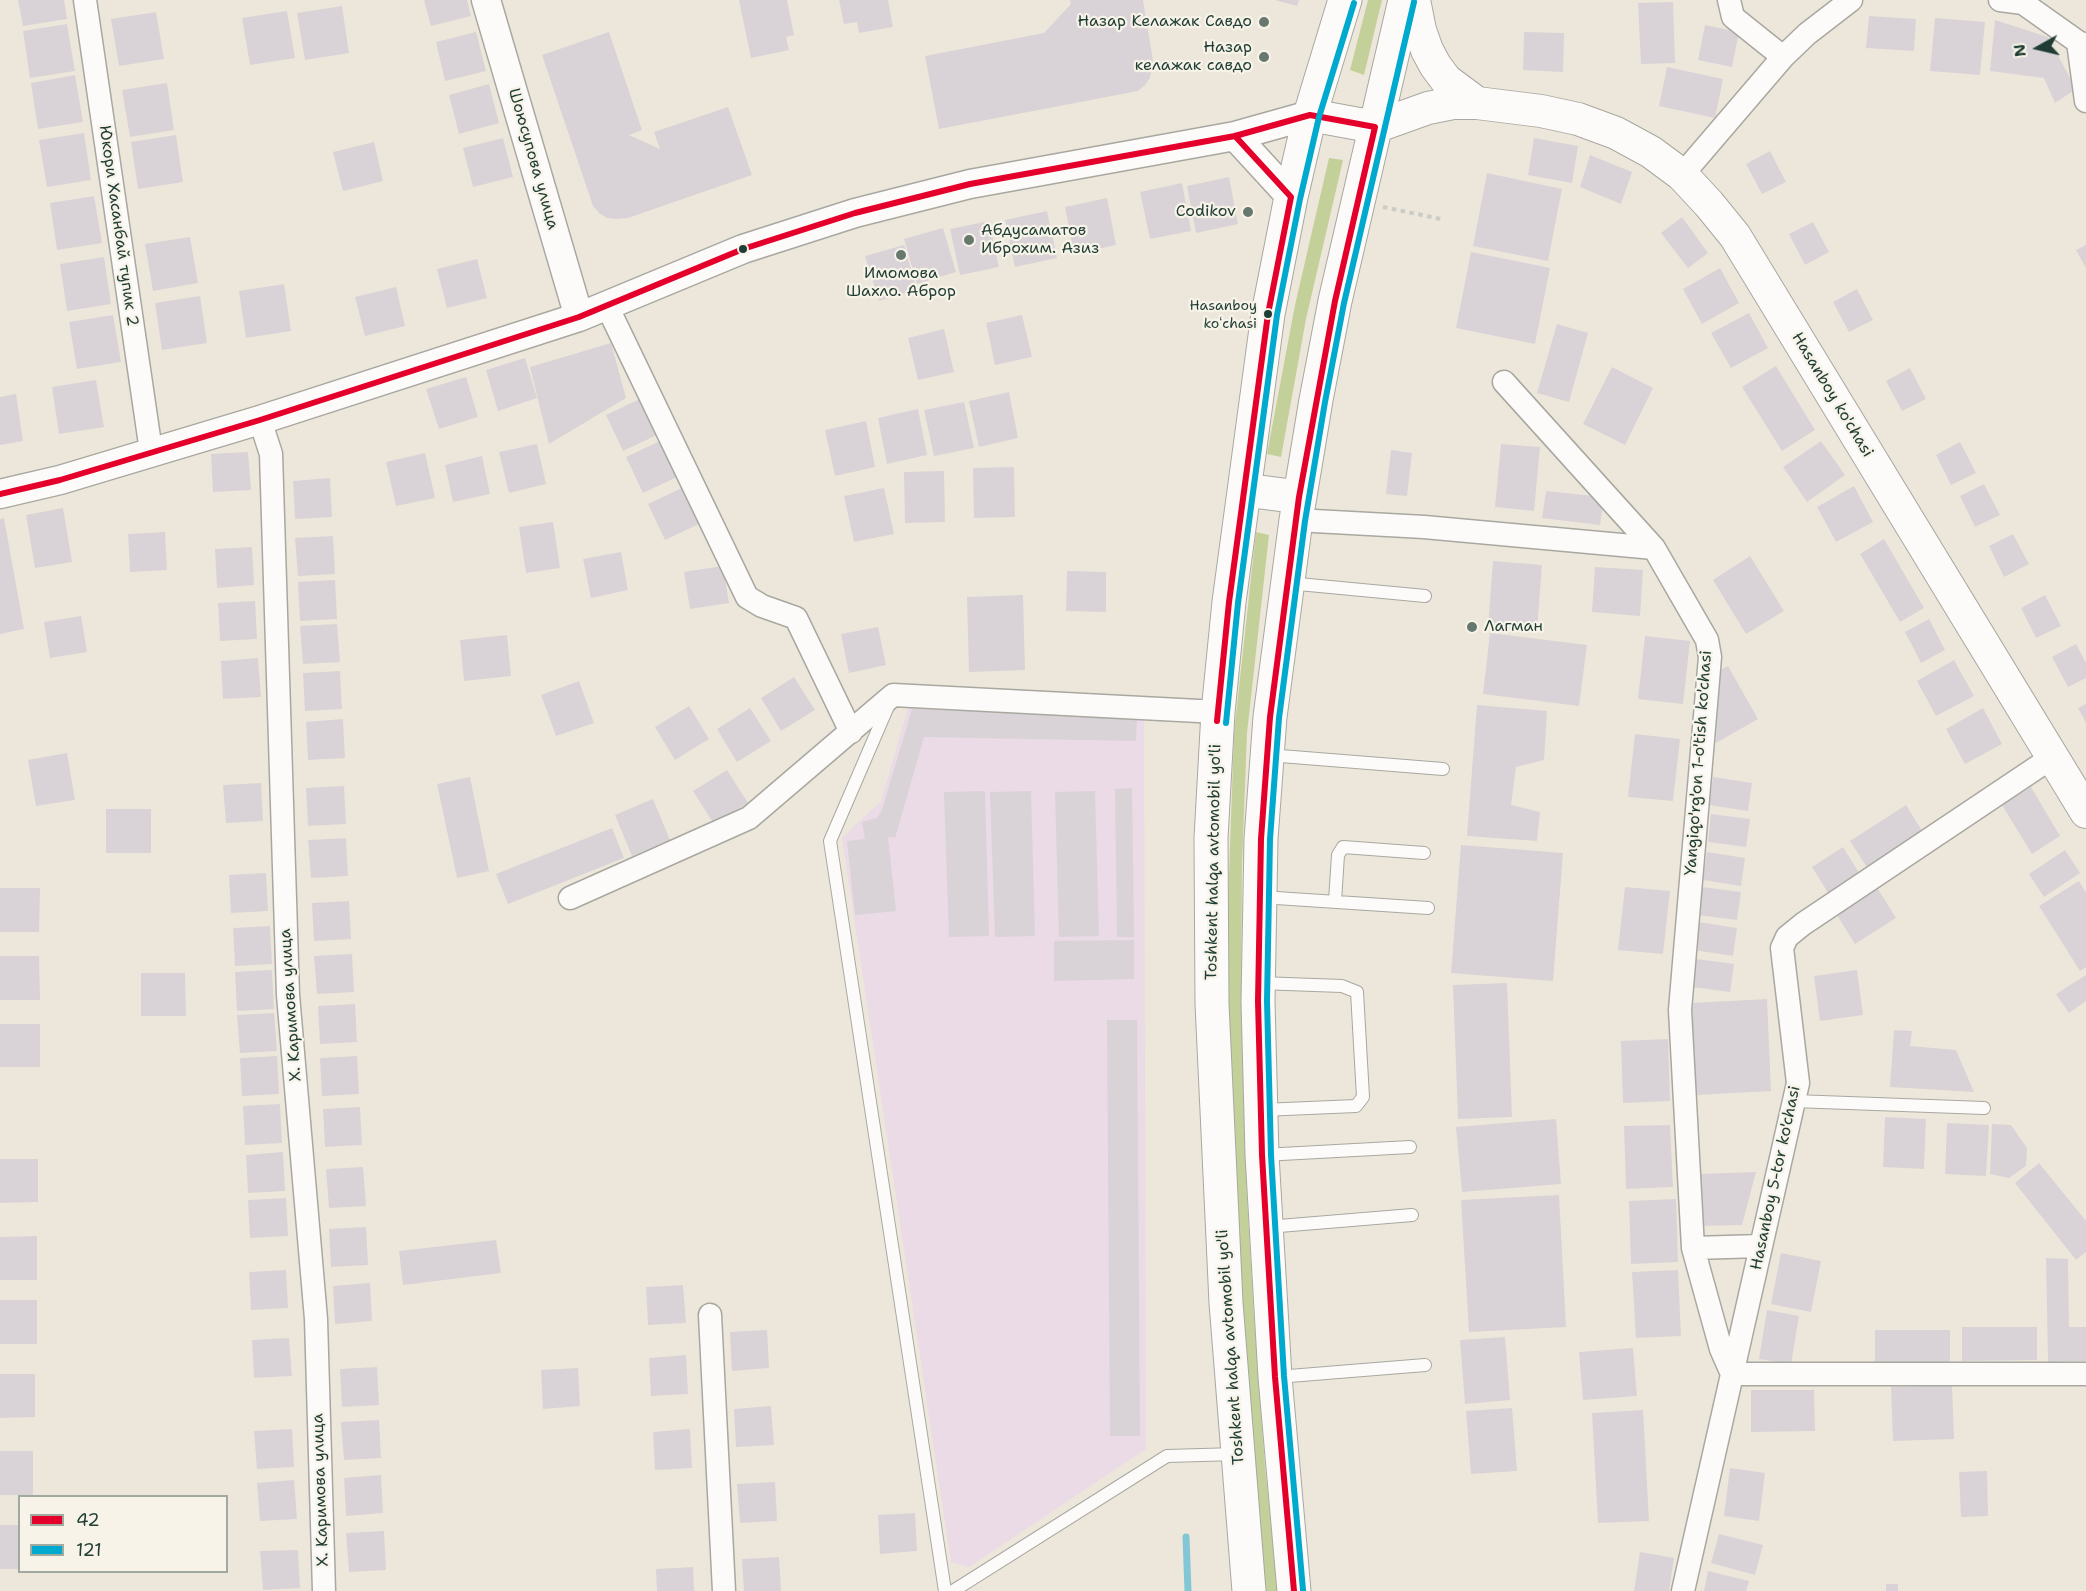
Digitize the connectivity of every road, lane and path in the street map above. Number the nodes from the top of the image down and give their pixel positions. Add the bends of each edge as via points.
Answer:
1 (85, 0) edge
2 (486, 0) edge
3 (1345, 0) edge
4 (1405, 0) edge
5 (1414, 0) edge
6 (1729, 0) edge
7 (1851, 0) edge
8 (2000, 0) edge
9 (2082, 44) edge
10 (1783, 57) junction
11 (2086, 101) edge
12 (1477, 103) junction
13 (1310, 115) junction
14 (1375, 127) junction
15 (1235, 136) junction
16 (1682, 175) junction
17 (1291, 197) junction
18 (1383, 207) dead end
19 (1441, 219) dead end
20 (607, 306) junction
21 (579, 317) junction
22 (1504, 382) dead end
23 (260, 420) junction
24 (152, 452) junction
25 (1245, 490) junction
26 (0, 494) edge
27 (1298, 509) junction
28 (1654, 548) junction
29 (1287, 583) junction
30 (1425, 596) dead end
31 (893, 695) junction
32 (1218, 712) junction
33 (851, 732) junction
34 (1267, 755) junction
35 (2054, 756) junction
36 (1443, 769) dead end
37 (2086, 812) edge
38 (1424, 853) dead end
39 (1260, 897) junction
40 (570, 898) dead end
41 (1335, 901) junction
42 (1428, 908) dead end
43 (1258, 983) junction
44 (1794, 1101) junction
45 (1984, 1108) dead end
46 (1261, 1110) junction
47 (1410, 1147) dead end
48 (1262, 1155) junction
49 (1412, 1215) dead end
50 (1266, 1227) junction
51 (1761, 1246) junction
52 (1693, 1248) junction
53 (710, 1315) dead end
54 (1425, 1365) dead end
55 (1732, 1374) junction
56 (2086, 1374) edge
57 (1275, 1377) junction
58 (1237, 1454) junction
59 (324, 1591) edge
60 (724, 1591) edge
61 (945, 1591) edge
62 (953, 1591) edge
63 (1249, 1591) edge
64 (1294, 1591) edge
65 (1683, 1591) edge

1 - 24 street, Юкори Хасанбай тупик 2
2 - 21 street, Шоюсупова улица
3 - 13 highway, Toshkent halqa avtomobil yo'li
4 - 14 highway
5 - 12 main road, Hasanboy ko'chasi via 1420,30 1436,65 1446,80
6 - 10 street via 1733,17
7 - 10 street
8 - 9 street via 2023,3
9 - 11 street
10 - 16 street
12 - 14 main road, Hasanboy ko'chasi via 1428,108
12 - 16 main road, Hasanboy ko'chasi via 1541,111 1598,126 1651,152
13 - 14 main road
13 - 15 street
13 - 17 highway, Toshkent halqa avtomobil yo'li
14 - 27 highway via 1331,323
15 - 17 street
15 - 20 street via 970,184 855,213 743,249
16 - 35 main road, Hasanboy ko'chasi via 1735,236
17 - 25 highway, Toshkent halqa avtomobil yo'li via 1268,314
18 - 19 path
20 - 21 street
20 - 33 street via 747,597 796,618
21 - 23 street
22 - 28 street, Yangiqo'rg'on 1-o'tish ko'chasi
23 - 24 street
23 - 59 street, Х. Каримова улица via 271,454 288,995 316,1319
24 - 26 street
25 - 27 highway
25 - 32 highway, Toshkent halqa avtomobil yo'li
27 - 28 street via 1424,527
27 - 29 highway
28 - 52 street, Yangiqo'rg'on 1-o'tish ko'chasi via 1707,640 1710,657 1680,1010
29 - 30 lane
29 - 34 highway
31 - 32 street
31 - 33 street
31 - 61 lane via 830,841
32 - 58 highway, Toshkent halqa avtomobil yo'li via 1211,838 1212,1004
33 - 40 street via 748,818
34 - 36 lane
34 - 39 highway
35 - 37 main road, Hasanboy ko'chasi
35 - 44 street, Hasanboy 5-tor ko'chasi via 1787,936 1782,948 1798,1083
38 - 41 lane via 1342,847
39 - 41 lane
39 - 43 highway
41 - 42 lane
43 - 46 highway
43 - 46 lane via 1342,986 1358,992 1363,1097 1356,1106
44 - 45 lane
44 - 51 street, Hasanboy 5-tor ko'chasi
46 - 48 highway
47 - 48 lane
48 - 50 highway
49 - 50 lane
50 - 57 highway
51 - 52 street
51 - 55 street, Hasanboy 5-tor ko'chasi
52 - 55 street, Yangiqo'rg'on 1-o'tish ko'chasi via 1720,1349
53 - 60 street
54 - 57 lane
55 - 56 street
55 - 65 street, Hasanboy 5-tor ko'chasi
57 - 64 highway
58 - 62 lane via 1167,1456
58 - 63 highway, Toshkent halqa avtomobil yo'li

